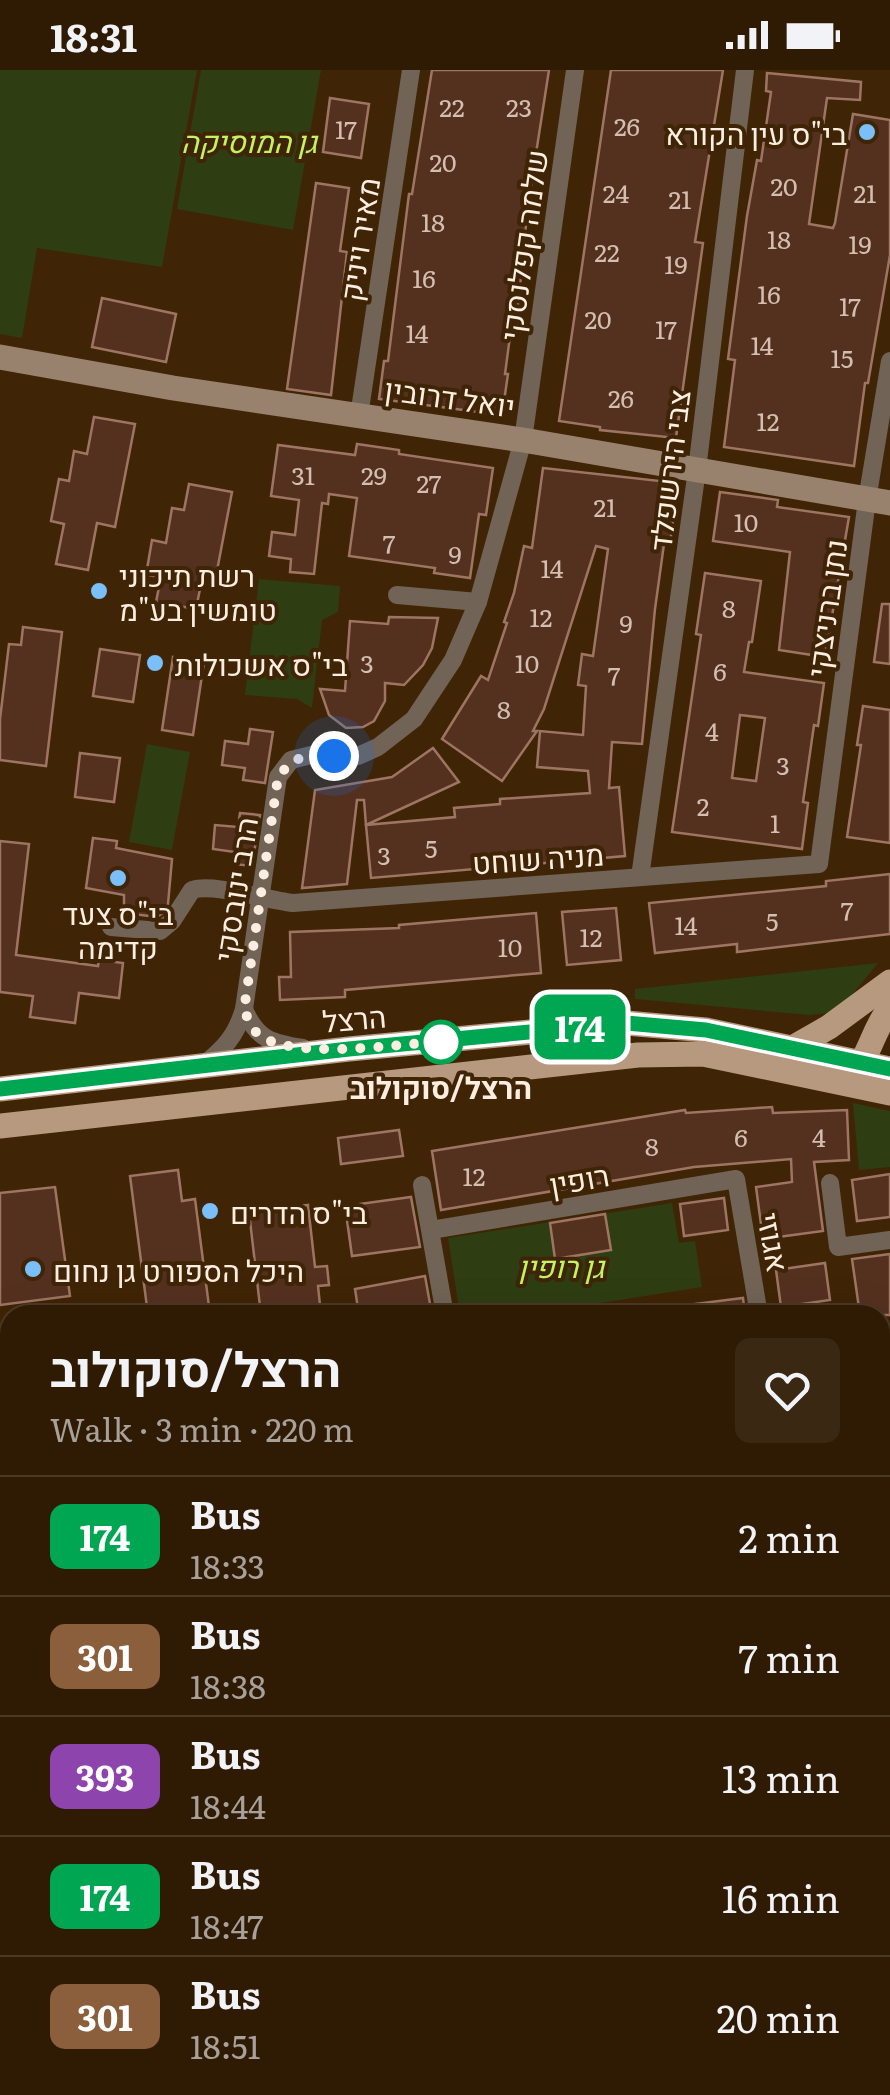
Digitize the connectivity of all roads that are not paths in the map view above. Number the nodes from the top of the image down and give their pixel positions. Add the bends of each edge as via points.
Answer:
1 (411, 70) edge
2 (574, 70) edge
3 (745, 70) edge
4 (0, 357) edge
5 (890, 361) edge
6 (359, 416) junction
7 (523, 440) junction
8 (697, 470) junction
9 (879, 502) edge
10 (398, 596) dead end
11 (478, 602) junction
12 (278, 777) joint
13 (819, 864) joint
14 (640, 877) junction
15 (262, 900) junction
16 (111, 927) dead end
17 (888, 992) edge
18 (244, 1010) junction
19 (794, 1047) junction
20 (349, 1049) junction
21 (201, 1066) junction
22 (850, 1068) junction
23 (890, 1068) edge
24 (0, 1089) edge
25 (890, 1093) edge
26 (0, 1126) edge
27 (736, 1179) joint
28 (830, 1183) dead end
29 (422, 1185) dead end
30 (432, 1230) junction
31 (890, 1240) edge
32 (443, 1305) edge
33 (757, 1305) edge

1 - 6 street, מאיר ויניק
2 - 7 street, שלמה קפלנסקי
3 - 8 street, צבי הירשפלד
4 - 6 street, יואל דרובין
5 - 9 street, נתן ברניצקי
6 - 7 street, יואל דרובין
7 - 8 street, יואל דרובין
7 - 11 street, שלמה קפלנסקי
8 - 9 street, יואל דרובין
8 - 14 street, צבי הירשפלד
9 - 13 street, נתן ברניצקי
10 - 11 street
11 - 12 street, שלמה קפלנסקי via 453,660 414,719 368,752 291,760
12 - 15 street, הרב ינובסקי
13 - 14 street, מניה שוחט
14 - 15 street, מניה שוחט
15 - 16 street, מניה שוחט via 204,886 192,890 160,931
15 - 18 street, הרב ינובסקי
17 - 19 main road
17 - 22 main road via 857,1016
18 - 20 street via 266,1039
18 - 21 street, הרב ינובסקי via 237,1032
19 - 20 main road, הרצל via 626,1023
19 - 22 main road, הרצל
20 - 21 main road, הרצל
21 - 24 main road, הרצל
22 - 23 main road, הרצל
22 - 25 main road, הרצל
22 - 26 main road, הרצל via 638,1055
27 - 30 street, רופין
27 - 33 street, אגוזי
28 - 31 street via 838,1247
29 - 30 street
30 - 32 street

